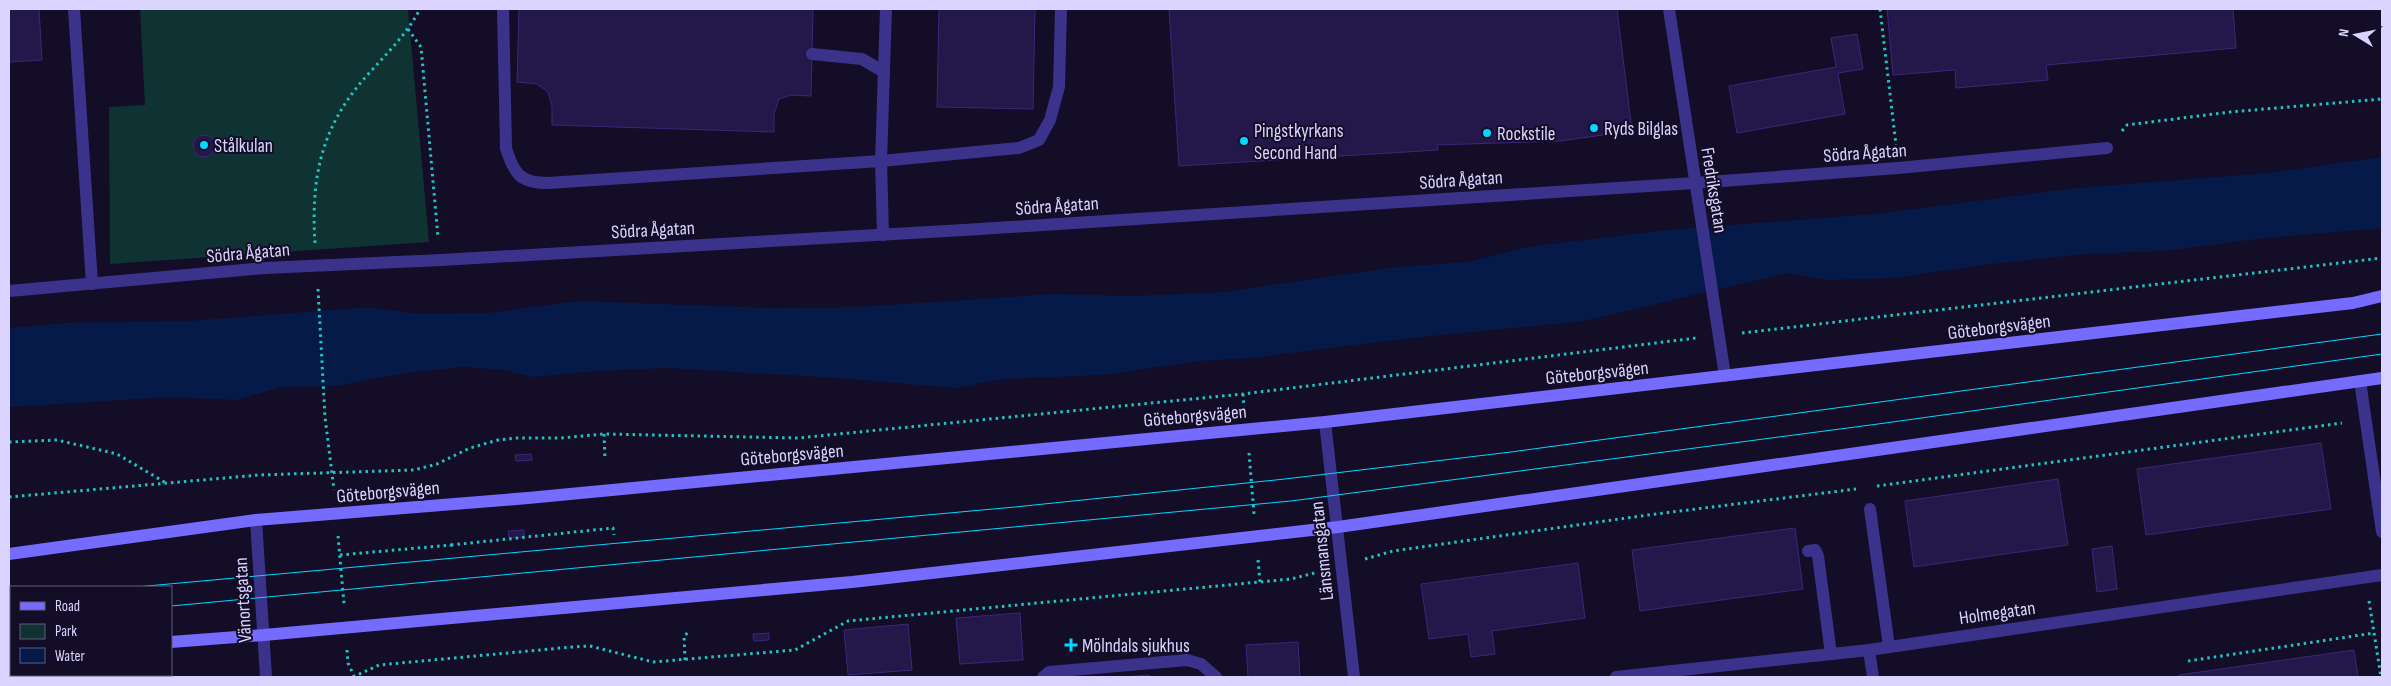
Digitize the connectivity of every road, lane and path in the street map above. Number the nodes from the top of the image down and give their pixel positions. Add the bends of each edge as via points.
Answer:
1 (74, 9) edge
2 (420, 9) edge
3 (503, 9) edge
4 (886, 9) edge
5 (1061, 9) edge
6 (1669, 9) edge
7 (1880, 9) edge
8 (408, 29) junction
9 (812, 54) dead end
10 (884, 72) junction
11 (2382, 99) edge
12 (2107, 148) joint
13 (881, 161) junction
14 (1898, 168) junction
15 (1695, 183) junction
16 (882, 235) junction
17 (2382, 258) edge
18 (440, 260) junction
19 (316, 265) junction
20 (92, 284) junction
21 (9, 291) edge
22 (318, 292) dead end
23 (2382, 296) edge
24 (1718, 336) junction
25 (1725, 376) junction
26 (2382, 378) edge
27 (2360, 381) junction
28 (1243, 394) junction
29 (2365, 420) junction
30 (1325, 422) junction
31 (1247, 429) junction
32 (604, 434) junction
33 (9, 442) edge
34 (605, 459) dead end
35 (332, 472) junction
36 (166, 483) junction
37 (1875, 486) dead end
38 (1865, 488) dead end
39 (9, 496) edge
40 (1870, 509) dead end
41 (336, 515) junction
42 (256, 520) junction
43 (1338, 527) junction
44 (2382, 532) edge
45 (614, 535) dead end
46 (1256, 536) junction
47 (1393, 551) dead end
48 (1808, 551) dead end
49 (9, 554) edge
50 (340, 555) junction
51 (2382, 575) edge
52 (2365, 578) junction
53 (1291, 579) dead end
54 (1260, 582) junction
55 (345, 627) junction
56 (690, 631) dead end
57 (2374, 633) junction
58 (264, 635) junction
59 (172, 642) edge
60 (1888, 647) junction
61 (1869, 650) junction
62 (1831, 654) junction
63 (685, 660) junction
64 (2188, 661) dead end
65 (266, 677) edge
66 (353, 677) edge
67 (1043, 677) edge
68 (1216, 677) edge
69 (1354, 677) edge
70 (1616, 677) edge
71 (1873, 677) edge
72 (2381, 677) edge

1 - 20 street
2 - 8 path
3 - 13 street via 506,148 513,170 532,183
4 - 10 street
5 - 13 street via 1059,87 1050,120 1039,140 1020,148
6 - 15 street, Fredriksgatan
7 - 14 path
8 - 18 path via 421,47
8 - 19 path via 361,83 335,120 320,154 314,191
9 - 10 street via 862,59
10 - 13 street
11 - 12 path via 2127,125
12 - 14 street, Södra Ågatan
13 - 16 street
14 - 15 street, Södra Ågatan
15 - 16 street, Södra Ågatan
15 - 24 street, Fredriksgatan
16 - 18 street, Södra Ågatan
17 - 24 path
18 - 19 street, Södra Ågatan
19 - 20 street, Södra Ågatan
20 - 21 street, Södra Ågatan
22 - 35 path via 325,417
23 - 25 main road, Göteborgsvägen via 2334,305
24 - 25 street, Fredriksgatan
24 - 28 path
25 - 30 main road, Göteborgsvägen
26 - 27 main road
27 - 29 street
27 - 43 main road
28 - 31 path
28 - 32 path via 798,438
29 - 37 path
29 - 44 street
30 - 31 main road, Göteborgsvägen
30 - 43 street, Länsmansgatan
31 - 41 main road, Göteborgsvägen
31 - 46 path
32 - 34 path
32 - 35 path via 498,440 414,470
33 - 36 path via 58,440 117,454
35 - 36 path
35 - 41 path
36 - 39 path
38 - 47 path
40 - 60 street
41 - 42 main road, Göteborgsvägen
41 - 50 path
42 - 49 main road, Göteborgsvägen
42 - 58 street, Vänortsgatan
43 - 46 main road
43 - 69 street, Länsmansgatan
45 - 50 path via 613,528 451,548
46 - 54 path
46 - 55 main road via 852,582
48 - 62 street via 1816,550 1818,556
50 - 55 path
51 - 52 street, Holmegatan
52 - 57 path
52 - 60 street, Holmegatan
53 - 54 path
54 - 63 path via 848,621 795,650
55 - 58 main road
55 - 66 path via 348,663
56 - 63 path via 684,636
57 - 64 path
57 - 72 path
58 - 59 main road
58 - 65 street, Vänortsgatan
60 - 61 street, Holmegatan
61 - 62 street, Holmegatan
61 - 71 street
62 - 70 street, Holmegatan
63 - 66 path via 653,662 590,646 379,665
67 - 68 street via 1049,672 1187,660 1201,664

